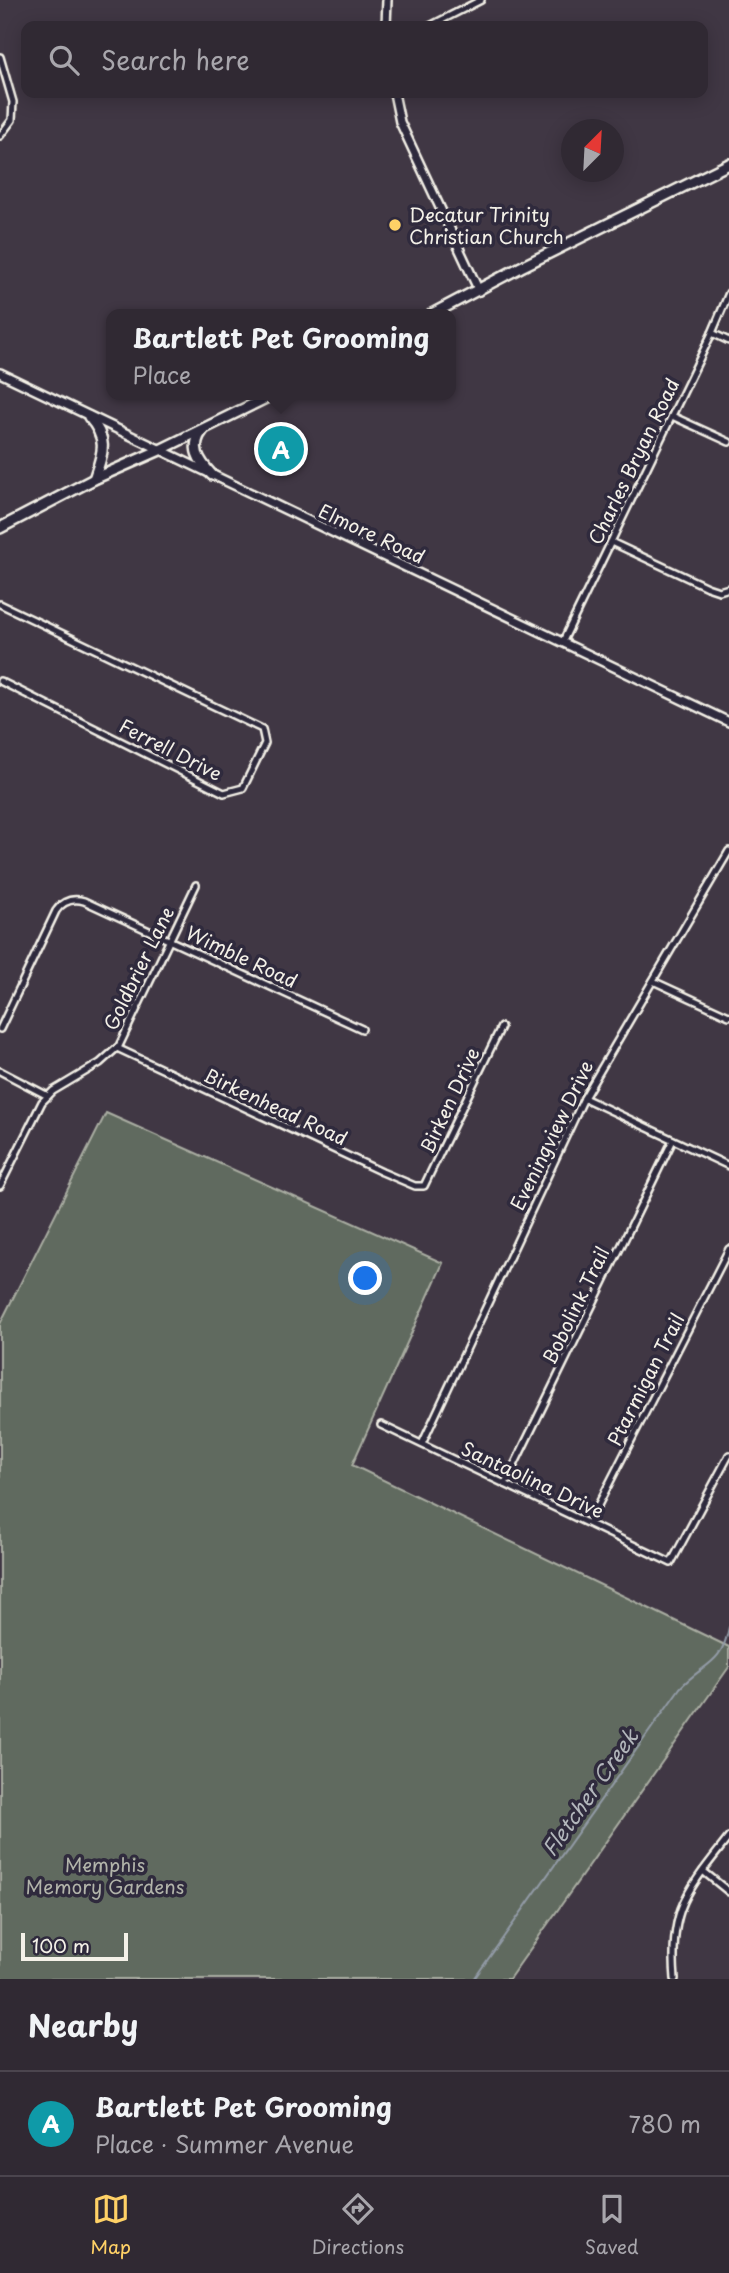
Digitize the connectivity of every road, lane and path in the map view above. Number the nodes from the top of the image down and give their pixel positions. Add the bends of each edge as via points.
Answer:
1 (387, 0) edge
2 (481, 0) edge
3 (386, 21) edge
4 (440, 21) edge
5 (0, 57) edge
6 (395, 98) edge
7 (0, 136) edge
8 (729, 164) edge
9 (479, 291) junction
10 (729, 293) edge
11 (442, 309) edge
12 (712, 333) junction
13 (729, 341) edge
14 (0, 373) edge
15 (262, 400) edge
16 (672, 416) junction
17 (89, 417) junction
18 (205, 428) junction
19 (729, 442) edge
20 (160, 450) junction
21 (212, 475) junction
22 (94, 479) junction
23 (0, 528) edge
24 (611, 542) junction
25 (729, 588) edge
26 (0, 604) edge
27 (563, 642) junction
28 (0, 681) edge
29 (729, 722) edge
30 (729, 851) edge
31 (196, 885) dead end
32 (65, 891) dead end
33 (69, 900) junction
34 (170, 940) junction
35 (653, 981) junction
36 (729, 1016) edge
37 (501, 1027) dead end
38 (0, 1029) edge
39 (362, 1029) dead end
40 (117, 1048) junction
41 (0, 1070) edge
42 (48, 1096) junction
43 (584, 1098) junction
44 (673, 1140) junction
45 (729, 1166) edge
46 (3, 1172) edge
47 (0, 1186) edge
48 (424, 1186) joint
49 (729, 1249) edge
50 (381, 1425) dead end
51 (422, 1444) junction
52 (729, 1455) edge
53 (505, 1484) junction
54 (589, 1523) junction
55 (729, 1837) edge
56 (703, 1871) junction
57 (729, 1892) edge
58 (675, 1979) edge

1 - 3 street
2 - 4 street
5 - 7 street via 13,102 12,120
6 - 9 street via 400,122
8 - 9 main road
9 - 11 main road
10 - 12 street, Charles Bryan Road
12 - 13 street
12 - 16 street, Charles Bryan Road
14 - 17 street, Elmore Road
15 - 18 main road
16 - 19 street
16 - 24 street, Charles Bryan Road
17 - 20 street, Elmore Road
17 - 22 main road via 103,445
18 - 20 main road
18 - 21 main road via 196,453
20 - 21 street, Elmore Road
20 - 22 main road
21 - 27 street, Elmore Road
22 - 23 main road
24 - 25 street via 707,587
24 - 27 street, Charles Bryan Road
26 - 28 street, Ferrell Drive via 262,730 265,743 243,788 224,793
27 - 29 street, Elmore Road
30 - 35 street, Eveningview Drive
31 - 34 street, Goldbrier Lane
32 - 33 street
33 - 34 street, Wimble Road via 85,901
33 - 38 street via 56,911
34 - 39 street, Wimble Road
34 - 40 street, Goldbrier Lane
35 - 36 street
35 - 43 street, Eveningview Drive
37 - 48 street, Birken Drive
40 - 42 street, Goldbrier Lane
40 - 48 street, Birkenhead Road via 388,1175
41 - 42 street
42 - 46 street, Goldbrier Lane
43 - 44 street
43 - 51 street, Eveningview Drive
44 - 45 street
44 - 53 street, Bobolink Trail
46 - 47 street, Goldbrier Lane
49 - 54 street, Ptarmigan Trail
50 - 51 street, Santaolina Drive
51 - 53 street, Santaolina Drive
52 - 54 street, Santaolina Drive via 671,1563
53 - 54 street, Santaolina Drive
55 - 56 street
56 - 57 street
56 - 58 street via 681,1909 674,1943

